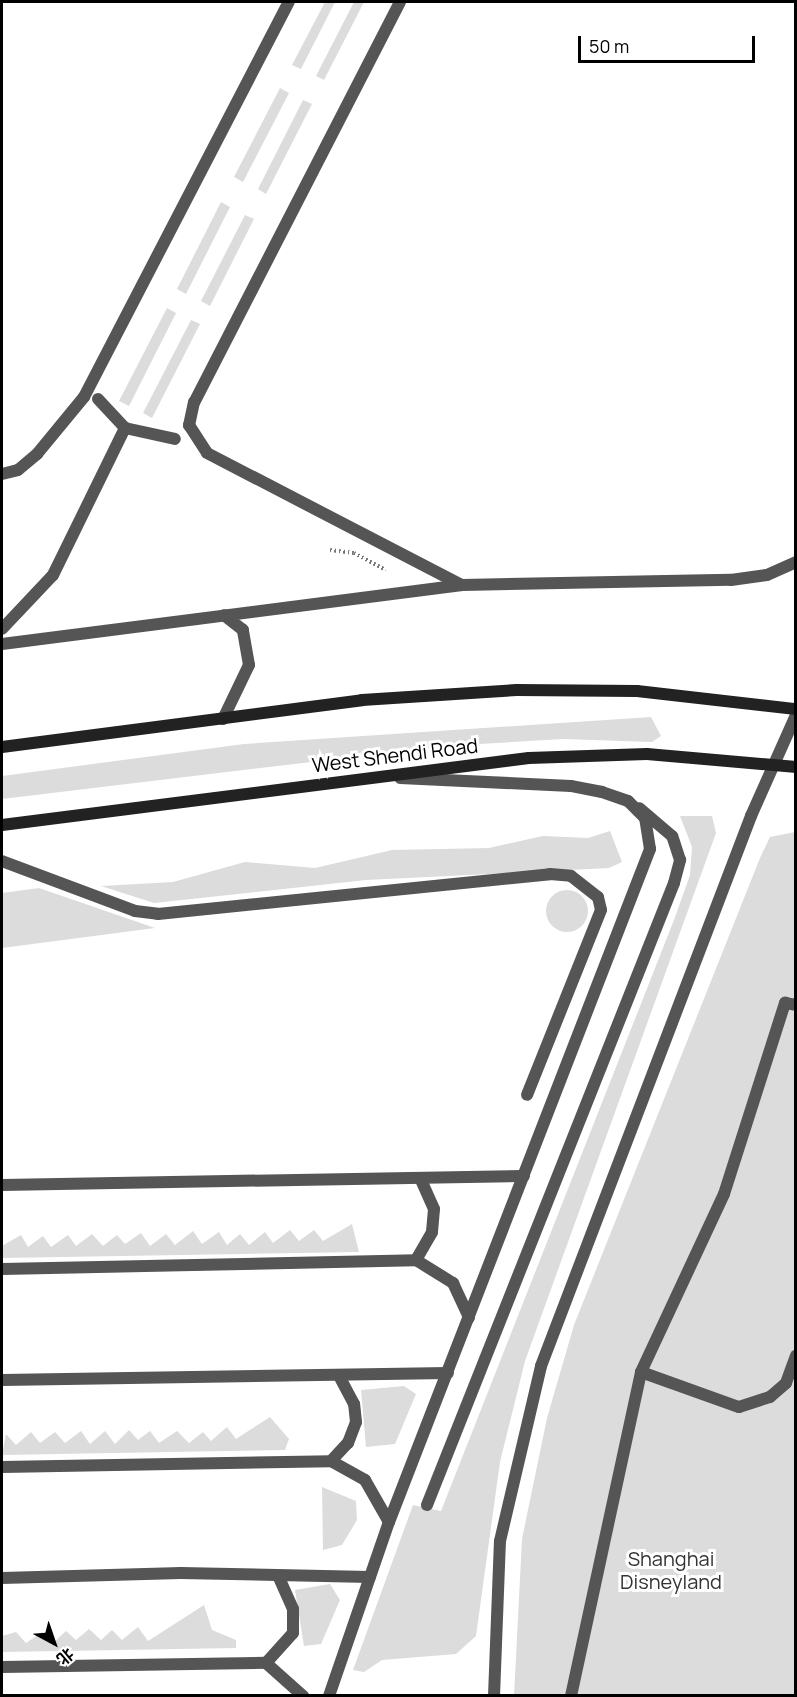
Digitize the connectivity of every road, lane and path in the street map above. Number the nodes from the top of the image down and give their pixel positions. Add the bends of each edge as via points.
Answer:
1 (290, 2) edge
2 (400, 2) edge
3 (98, 399) dead end
4 (124, 428) junction
5 (175, 439) dead end
6 (2, 474) edge
7 (330, 550) dead end
8 (795, 562) edge
9 (386, 570) dead end
10 (462, 585) junction
11 (224, 615) junction
12 (2, 629) edge
13 (2, 644) edge
14 (795, 710) edge
15 (795, 715) edge
16 (223, 719) junction
17 (2, 747) edge
18 (771, 765) junction
19 (795, 767) edge
20 (381, 777) junction
21 (628, 801) junction
22 (2, 825) edge
23 (2, 861) edge
24 (795, 1005) edge
25 (527, 1095) dead end
26 (524, 1176) junction
27 (420, 1178) junction
28 (2, 1185) edge
29 (416, 1260) junction
30 (2, 1269) edge
31 (469, 1318) junction
32 (795, 1356) edge
33 (641, 1372) junction
34 (447, 1373) junction
35 (339, 1376) junction
36 (2, 1380) edge
37 (331, 1461) junction
38 (2, 1467) edge
39 (427, 1505) dead end
40 (389, 1522) junction
41 (370, 1577) junction
42 (2, 1578) edge
43 (279, 1578) junction
44 (266, 1663) junction
45 (2, 1667) edge
46 (303, 1695) edge
47 (329, 1695) edge
48 (494, 1695) edge
49 (571, 1695) edge

1 - 6 street via 84,397 37,454 18,470
2 - 10 street via 194,402 189,425 207,453
3 - 4 street
4 - 5 street
4 - 12 street via 53,575
7 - 9 path via 354,553
8 - 10 street via 767,575 731,580
10 - 11 street
11 - 13 street
11 - 16 street via 243,630 249,665
14 - 16 street via 637,691 529,689 362,700
15 - 18 street
16 - 17 street
18 - 19 street, West Shendi Road
18 - 20 street, West Shendi Road via 635,755 529,758
18 - 48 street via 542,1366 500,1541
20 - 21 street via 571,786
20 - 22 street, West Shendi Road
21 - 26 street via 645,818 650,849
21 - 39 street via 659,821 680,860
23 - 25 street via 135,911 158,914 550,874 571,876 598,897 601,910
24 - 33 street via 785,1003 724,1194
26 - 27 street
26 - 31 street
27 - 28 street
27 - 29 street via 434,1209 432,1232
29 - 30 street
29 - 31 street via 453,1283
31 - 34 street
32 - 33 street via 786,1383 770,1397 739,1407
33 - 49 street
34 - 35 street
34 - 40 street
35 - 36 street
35 - 37 street via 354,1404 356,1422 348,1443
37 - 38 street
37 - 40 street via 365,1480
40 - 41 street
41 - 43 street
41 - 47 street
42 - 43 street via 181,1573
43 - 44 street via 293,1608 293,1633
44 - 45 street
44 - 46 street

